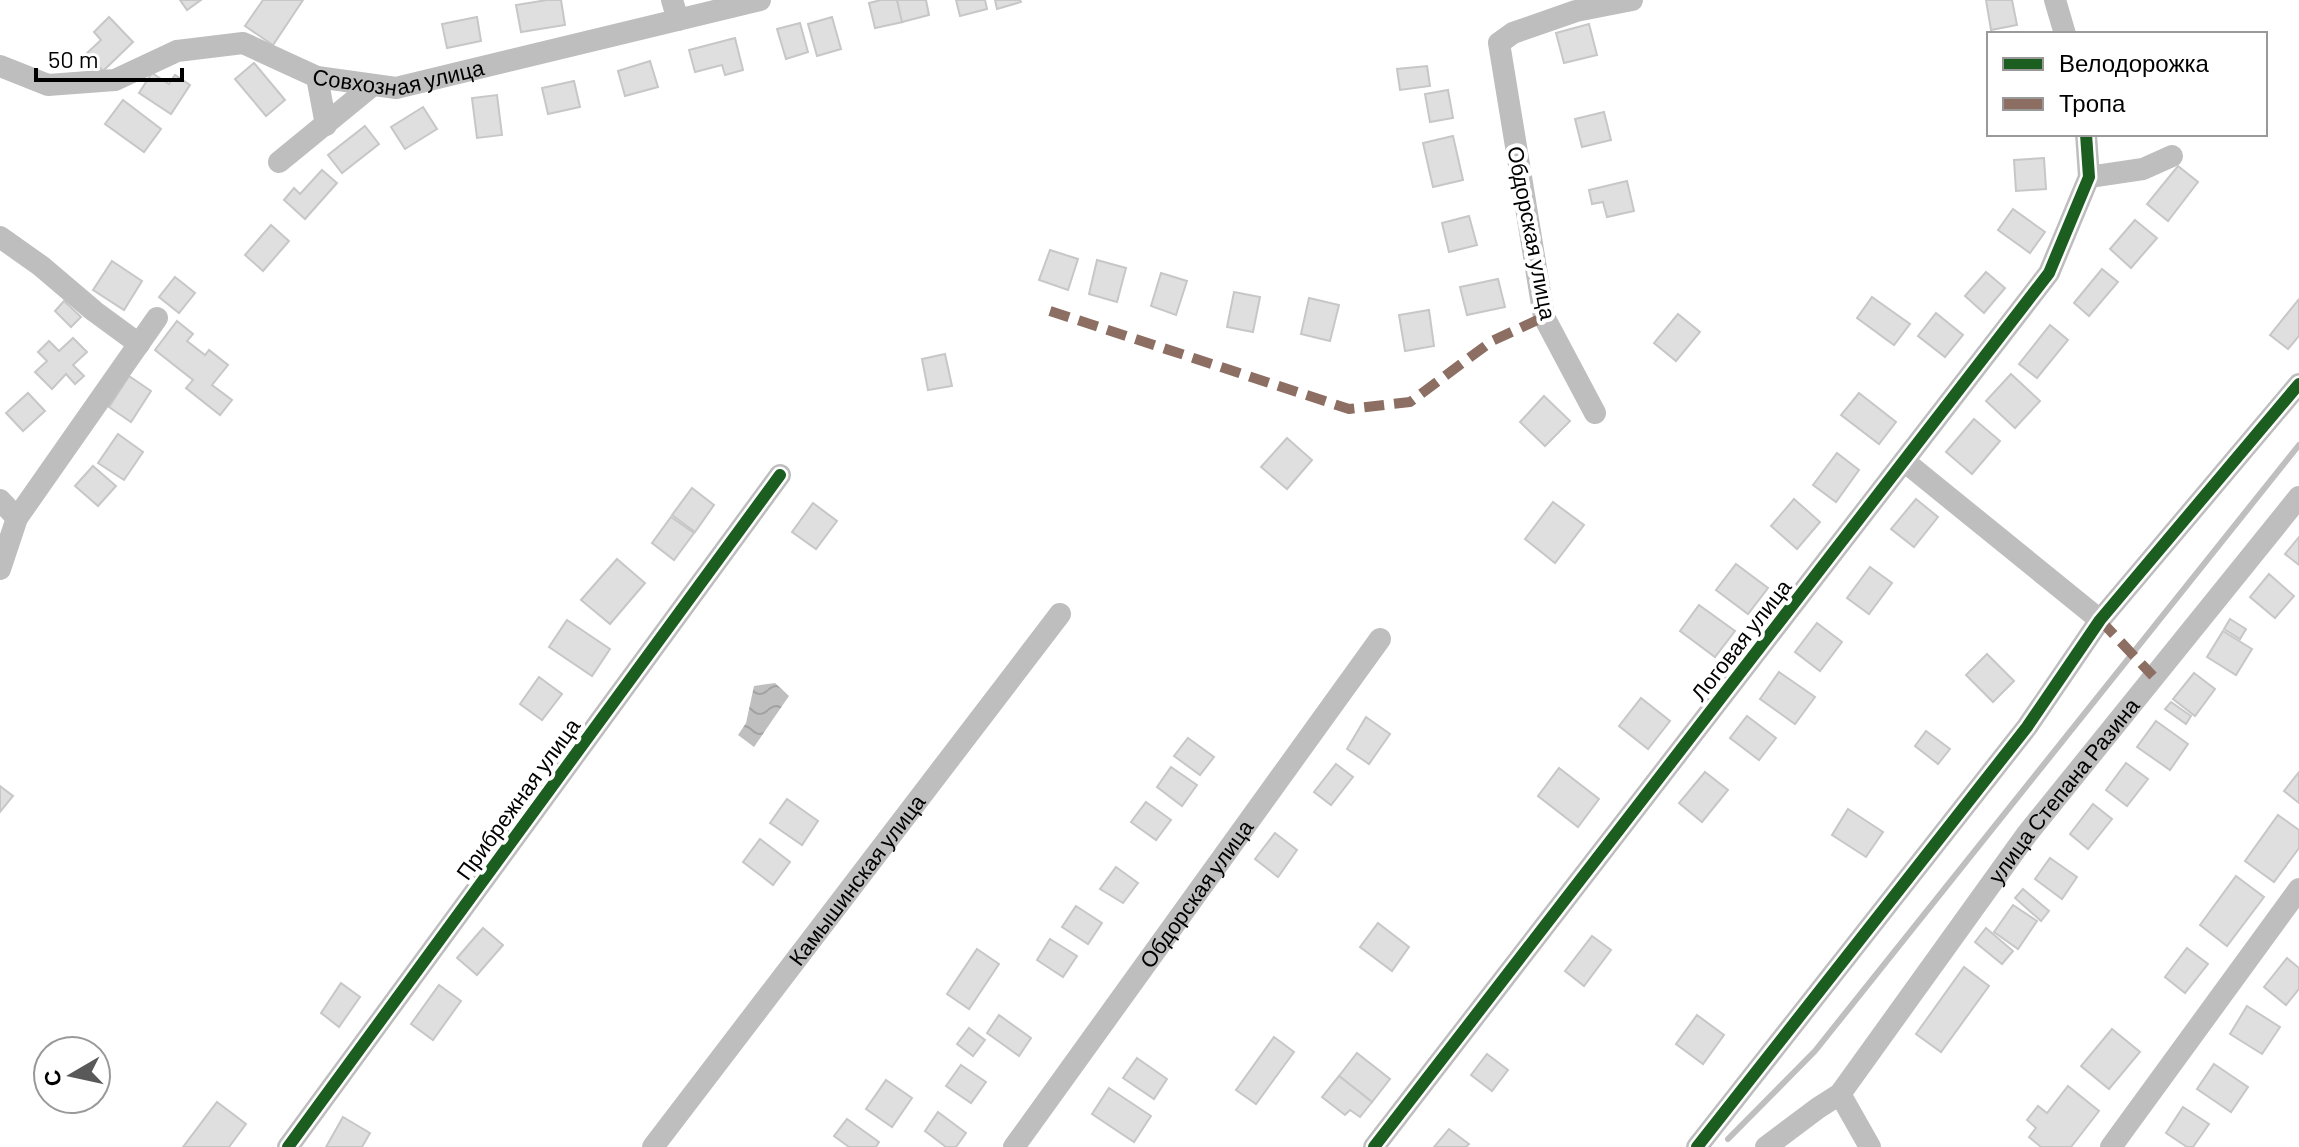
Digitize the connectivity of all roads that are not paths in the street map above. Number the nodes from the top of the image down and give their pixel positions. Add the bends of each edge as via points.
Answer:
1 (760, 0) edge
2 (1632, 0) edge
3 (2055, 0) edge
4 (675, 10) edge
5 (2064, 32) edge
6 (0, 66) edge
7 (317, 77) junction
8 (373, 85) junction
9 (326, 125) junction
10 (2086, 136) edge
11 (2172, 156) dead end
12 (279, 162) dead end
13 (2089, 177) junction
14 (0, 237) edge
15 (157, 318) dead end
16 (139, 344) junction
17 (2299, 384) edge
18 (1595, 413) dead end
19 (1904, 461) junction
20 (780, 475) dead end
21 (2299, 497) edge
22 (0, 500) edge
23 (17, 518) junction
24 (0, 569) edge
25 (1060, 614) dead end
26 (2100, 620) junction
27 (1380, 639) dead end
28 (2299, 889) edge
29 (1840, 1094) junction
30 (288, 1147) edge
31 (653, 1147) edge
32 (1014, 1147) edge
33 (1374, 1147) edge
34 (1697, 1147) edge
35 (1766, 1147) edge
36 (1870, 1147) edge
37 (2111, 1147) edge

1 - 4 street, Совхозная улица
2 - 18 street, Обдорская улица via 1576,11 1499,43 1544,317
3 - 5 street
4 - 8 street, Совхозная улица via 396,88
6 - 7 street, Совхозная улица via 48,85 115,80 177,51 243,43
7 - 8 street, Совхозная улица
7 - 9 street
8 - 9 street
9 - 12 street
10 - 13 street, Логовая улица
11 - 13 street via 2143,169
13 - 19 street, Логовая улица via 2049,273
14 - 16 street
15 - 16 street
16 - 23 street
17 - 26 street
19 - 26 street
19 - 33 street, Логовая улица
20 - 30 street, Прибрежная улица
21 - 29 street, улица Степана Разина via 2027,834
22 - 23 street
23 - 24 street
25 - 31 street, Камышинская улица
26 - 34 street via 2027,727
27 - 32 street, Обдорская улица
28 - 37 street
29 - 35 street, улица Степана Разина
29 - 36 street

